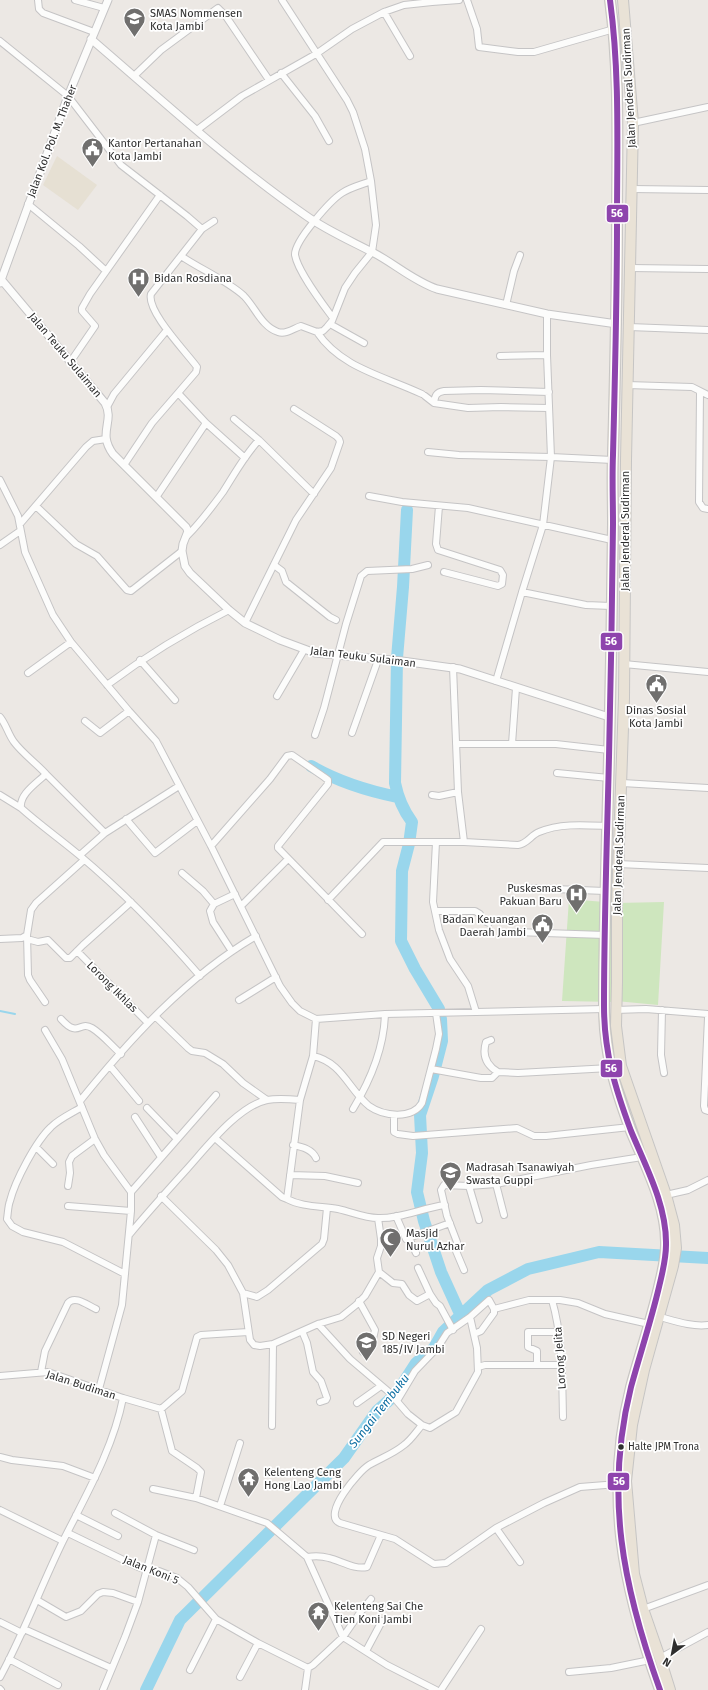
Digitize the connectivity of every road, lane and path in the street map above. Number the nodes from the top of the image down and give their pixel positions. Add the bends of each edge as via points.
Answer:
1 (38, 0) edge
2 (75, 0) edge
3 (108, 0) edge
4 (282, 0) edge
5 (459, 0) edge
6 (467, 0) edge
7 (610, 0) edge
8 (623, 0) edge
9 (432, 1) edge
10 (403, 2) edge
11 (104, 8) junction
12 (384, 12) junction
13 (614, 29) junction
14 (93, 36) junction
15 (0, 41) edge
16 (316, 54) junction
17 (410, 56) dead end
18 (281, 73) junction
19 (134, 76) junction
20 (269, 80) junction
21 (68, 96) junction
22 (708, 107) edge
23 (633, 123) junction
24 (197, 130) junction
25 (329, 141) dead end
26 (371, 181) junction
27 (632, 189) junction
28 (708, 190) edge
29 (160, 195) junction
30 (28, 204) junction
31 (214, 221) dead end
32 (314, 221) junction
33 (202, 229) junction
34 (372, 252) junction
35 (520, 255) dead end
36 (181, 256) junction
37 (630, 268) junction
38 (708, 269) edge
39 (106, 271) junction
40 (0, 280) edge
41 (506, 305) junction
42 (547, 314) junction
43 (332, 320) junction
44 (617, 324) junction
45 (629, 327) junction
46 (167, 330) junction
47 (708, 330) edge
48 (317, 332) junction
49 (364, 343) dead end
50 (547, 355) junction
51 (500, 356) dead end
52 (71, 361) junction
53 (627, 385) junction
54 (549, 392) junction
55 (700, 392) junction
56 (178, 393) junction
57 (708, 395) edge
58 (434, 403) junction
59 (107, 407) junction
60 (549, 408) junction
61 (294, 409) dead end
62 (234, 419) dead end
63 (614, 422) junction
64 (626, 422) junction
65 (206, 423) junction
66 (106, 439) junction
67 (258, 440) junction
68 (428, 452) dead end
69 (551, 457) junction
70 (244, 458) junction
71 (613, 460) junction
72 (124, 465) junction
73 (0, 480) edge
74 (314, 494) junction
75 (157, 496) junction
76 (369, 496) dead end
77 (439, 506) junction
78 (37, 507) junction
79 (708, 509) edge
80 (543, 525) junction
81 (20, 528) junction
82 (613, 528) junction
83 (626, 528) junction
84 (187, 536) junction
85 (612, 540) junction
86 (0, 545) edge
87 (182, 551) junction
88 (274, 565) junction
89 (428, 565) dead end
90 (444, 572) dead end
91 (522, 592) junction
92 (611, 606) junction
93 (229, 610) junction
94 (336, 620) dead end
95 (245, 623) junction
96 (611, 627) junction
97 (624, 627) junction
98 (71, 642) junction
99 (304, 650) junction
100 (338, 655) junction
101 (140, 660) junction
102 (378, 660) junction
103 (624, 664) junction
104 (453, 668) junction
105 (708, 672) edge
106 (28, 673) dead end
107 (496, 681) junction
108 (107, 686) junction
109 (516, 688) junction
110 (277, 696) dead end
111 (175, 700) dead end
112 (129, 712) junction
113 (0, 717) edge
114 (609, 717) junction
115 (85, 721) dead end
116 (352, 733) dead end
117 (315, 735) dead end
118 (456, 744) junction
119 (512, 744) junction
120 (609, 750) junction
121 (558, 773) dead end
122 (46, 774) junction
123 (609, 778) junction
124 (622, 783) junction
125 (179, 786) junction
126 (708, 788) edge
127 (458, 792) junction
128 (0, 794) edge
129 (432, 795) dead end
130 (22, 808) junction
131 (126, 819) junction
132 (197, 821) junction
133 (607, 826) junction
134 (105, 833) junction
135 (436, 842) junction
136 (464, 842) junction
137 (211, 846) junction
138 (80, 855) junction
139 (84, 860) junction
140 (287, 860) junction
141 (618, 864) junction
142 (708, 868) edge
143 (182, 873) dead end
144 (530, 888) dead end
145 (605, 891) junction
146 (235, 894) junction
147 (328, 900) junction
148 (131, 902) junction
149 (214, 904) junction
150 (241, 906) junction
151 (435, 911) junction
152 (489, 923) dead end
153 (618, 926) junction
154 (605, 930) junction
155 (515, 932) dead end
156 (362, 934) dead end
157 (256, 936) junction
158 (27, 937) junction
159 (0, 939) edge
160 (231, 950) junction
161 (77, 951) junction
162 (200, 976) junction
163 (276, 977) junction
164 (239, 1000) dead end
165 (45, 1002) dead end
166 (604, 1009) junction
167 (616, 1010) junction
168 (662, 1010) junction
169 (476, 1012) junction
170 (436, 1013) junction
171 (385, 1014) junction
172 (708, 1014) edge
173 (155, 1016) junction
174 (708, 1018) edge
175 (61, 1019) dead end
176 (316, 1019) junction
177 (148, 1023) junction
178 (45, 1030) dead end
179 (491, 1040) dead end
180 (121, 1054) junction
181 (313, 1056) junction
182 (110, 1066) junction
183 (610, 1068) junction
184 (434, 1069) junction
185 (498, 1072) junction
186 (664, 1073) dead end
187 (216, 1095) dead end
188 (361, 1096) junction
189 (267, 1100) junction
190 (300, 1100) junction
191 (139, 1101) dead end
192 (81, 1104) junction
193 (146, 1108) dead end
194 (353, 1109) dead end
195 (708, 1111) edge
196 (394, 1115) junction
197 (135, 1117) dead end
198 (630, 1128) junction
199 (215, 1138) junction
200 (95, 1139) junction
201 (177, 1139) junction
202 (293, 1146) junction
203 (36, 1147) junction
204 (161, 1157) junction
205 (642, 1157) junction
206 (316, 1158) dead end
207 (53, 1164) dead end
208 (290, 1175) junction
209 (655, 1177) junction
210 (708, 1180) edge
211 (358, 1183) dead end
212 (496, 1184) junction
213 (68, 1186) dead end
214 (469, 1186) junction
215 (131, 1192) junction
216 (666, 1195) junction
217 (161, 1196) junction
218 (286, 1199) junction
219 (445, 1205) junction
220 (68, 1206) dead end
221 (327, 1208) junction
222 (131, 1211) junction
223 (396, 1216) junction
224 (504, 1216) dead end
225 (378, 1218) junction
226 (479, 1220) dead end
227 (450, 1223) junction
228 (129, 1235) junction
229 (409, 1238) junction
230 (671, 1248) junction
231 (416, 1253) dead end
232 (669, 1265) junction
233 (418, 1268) dead end
234 (464, 1270) dead end
235 (379, 1272) junction
236 (125, 1274) junction
237 (243, 1293) junction
238 (430, 1294) junction
239 (552, 1300) junction
240 (359, 1301) junction
241 (96, 1308) dead end
242 (494, 1309) junction
243 (470, 1317) junction
244 (660, 1317) junction
245 (318, 1324) junction
246 (649, 1324) junction
247 (708, 1325) edge
248 (451, 1326) junction
249 (302, 1331) junction
250 (248, 1332) junction
251 (559, 1332) junction
252 (474, 1334) junction
253 (273, 1344) junction
254 (363, 1352) dead end
255 (537, 1364) junction
256 (562, 1365) junction
257 (478, 1367) junction
258 (41, 1372) junction
259 (0, 1376) edge
260 (381, 1386) junction
261 (99, 1389) junction
262 (123, 1398) junction
263 (395, 1400) junction
264 (320, 1402) dead end
265 (356, 1403) dead end
266 (161, 1409) junction
267 (563, 1417) dead end
268 (422, 1425) junction
269 (272, 1426) dead end
270 (240, 1443) dead end
271 (1, 1458) edge
272 (0, 1466) edge
273 (94, 1478) junction
274 (618, 1484) junction
275 (153, 1489) dead end
276 (196, 1498) junction
277 (220, 1506) junction
278 (0, 1510) edge
279 (115, 1512) dead end
280 (76, 1515) junction
281 (624, 1526) junction
282 (496, 1528) junction
283 (68, 1533) junction
284 (156, 1535) junction
285 (381, 1535) junction
286 (118, 1536) dead end
287 (64, 1541) junction
288 (194, 1550) dead end
289 (306, 1557) junction
290 (520, 1562) dead end
291 (147, 1570) junction
292 (708, 1584) edge
293 (372, 1599) dead end
294 (37, 1600) junction
295 (138, 1602) junction
296 (643, 1608) junction
297 (216, 1619) junction
298 (382, 1621) dead end
299 (0, 1622) edge
300 (481, 1629) dead end
301 (23, 1631) junction
302 (708, 1632) edge
303 (343, 1637) junction
304 (258, 1643) junction
305 (366, 1651) junction
306 (660, 1658) junction
307 (9, 1659) junction
308 (650, 1660) junction
309 (111, 1668) junction
310 (308, 1668) junction
311 (190, 1670) dead end
312 (569, 1672) dead end
313 (0, 1676) edge
314 (240, 1677) dead end
315 (58, 1685) dead end
316 (428, 1688) edge
317 (103, 1690) edge
318 (305, 1690) edge
319 (436, 1690) edge
320 (441, 1690) edge
321 (660, 1690) edge
322 (670, 1690) edge

1 - 14 street via 39,9 43,14
2 - 11 street
3 - 11 street, Jalan Kol. Pol. M. Thaher
4 - 16 street
5 - 9 street
6 - 13 street via 477,29 479,47 534,52
7 - 13 highway, Jalan Jenderal Sudirman
8 - 23 highway, Jalan Jenderal Sudirman
9 - 10 street
10 - 12 street
11 - 14 street, Jalan Kol. Pol. M. Thaher
12 - 16 street via 352,29
12 - 17 street
13 - 44 highway, Jalan Jenderal Sudirman via 618,134
14 - 19 street
14 - 21 street, Jalan Kol. Pol. M. Thaher
15 - 21 street
16 - 18 street
16 - 26 street via 353,112 362,138
18 - 20 street
18 - 25 street via 315,116
19 - 20 street via 161,50 218,8
19 - 24 street
20 - 24 street via 242,96
21 - 29 street via 116,160
21 - 30 street, Jalan Kol. Pol. M. Thaher
22 - 23 street
23 - 27 highway, Jalan Jenderal Sudirman
24 - 32 street
26 - 32 street via 342,193
26 - 34 street via 376,232
27 - 28 street
27 - 37 highway, Jalan Jenderal Sudirman
29 - 33 street
29 - 39 street
30 - 39 street
30 - 40 street, Jalan Kol. Pol. M. Thaher
31 - 33 street
32 - 34 street
32 - 43 street via 296,247 295,255
33 - 36 street
34 - 41 street via 429,286
34 - 43 street via 345,288
35 - 41 street
36 - 46 street via 151,294 150,299
36 - 48 street via 240,293 273,330 283,333 304,326
37 - 38 street
37 - 45 highway, Jalan Jenderal Sudirman
39 - 52 street via 82,308 94,328
40 - 52 street, Jalan Teuku Sulaiman
41 - 42 street
42 - 44 street
42 - 50 street
43 - 48 street via 323,331
43 - 49 street
44 - 63 highway, Jalan Jenderal Sudirman
45 - 47 street
45 - 53 highway, Jalan Jenderal Sudirman
46 - 56 street via 197,367 196,372
46 - 59 street via 114,394
48 - 58 street via 326,344 349,363 423,395
50 - 51 street
50 - 54 street
52 - 59 street, Jalan Teuku Sulaiman
53 - 55 street via 692,387
53 - 64 highway, Jalan Jenderal Sudirman
54 - 58 street via 439,391
54 - 60 street
55 - 57 street
55 - 79 street via 699,502 703,508
56 - 65 street
56 - 72 street via 152,423
58 - 60 street via 468,408
59 - 66 street, Jalan Teuku Sulaiman via 109,412
60 - 69 street
61 - 74 street via 340,440 331,468
62 - 67 street
63 - 64 highway
63 - 71 highway, Jalan Jenderal Sudirman
64 - 83 highway, Jalan Jenderal Sudirman
65 - 70 street
65 - 75 street
66 - 72 street via 111,451
66 - 78 street via 93,441 86,447
67 - 70 street
67 - 74 street
68 - 69 street
69 - 71 street
69 - 80 street
70 - 84 street via 222,493
71 - 82 highway, Jalan Jenderal Sudirman
72 - 75 street
73 - 81 street via 18,516
74 - 88 street via 296,520
75 - 84 street via 183,522 188,531
76 - 77 street
77 - 80 street via 468,508
77 - 90 street via 436,544 439,551 500,570 503,575 502,584 498,586
78 - 81 street
78 - 87 street via 76,544 97,556 127,590 131,591
80 - 85 street
80 - 91 street
81 - 86 street
81 - 98 street via 25,552 45,600
82 - 83 highway
82 - 85 highway, Jalan Jenderal Sudirman
83 - 97 highway, Jalan Jenderal Sudirman
84 - 87 street
85 - 92 highway, Jalan Jenderal Sudirman
87 - 93 street, Jalan Teuku Sulaiman via 187,569
88 - 94 street via 282,571 286,582
88 - 95 street
89 - 100 street via 412,569 367,571 361,576
91 - 92 street
91 - 107 street
92 - 96 highway, Jalan Jenderal Sudirman
93 - 95 street, Jalan Teuku Sulaiman
93 - 101 street
95 - 99 street, Jalan Teuku Sulaiman
96 - 97 highway
96 - 114 highway, Jalan Jenderal Sudirman
97 - 103 highway, Jalan Jenderal Sudirman
98 - 106 street
98 - 108 street
99 - 100 street, Jalan Teuku Sulaiman
99 - 110 street
100 - 102 street, Jalan Teuku Sulaiman
100 - 117 street
101 - 108 street
101 - 111 street
102 - 104 street, Jalan Teuku Sulaiman
102 - 116 street
103 - 105 street
103 - 124 highway, Jalan Jenderal Sudirman
104 - 107 street, Jalan Teuku Sulaiman
104 - 118 street
107 - 109 street, Jalan Teuku Sulaiman
108 - 112 street
109 - 114 street, Jalan Teuku Sulaiman
109 - 119 street
112 - 115 street via 100,733
112 - 125 street via 156,741
113 - 122 street via 17,745
114 - 120 highway, Jalan Jenderal Sudirman
118 - 119 street
118 - 127 street
119 - 120 street via 556,744
120 - 123 highway, Jalan Jenderal Sudirman
121 - 123 street
122 - 130 street via 24,796
122 - 134 street
123 - 133 highway, Jalan Jenderal Sudirman
124 - 126 street
124 - 141 highway, Jalan Jenderal Sudirman
125 - 131 street
125 - 132 street
127 - 129 street
127 - 136 street
128 - 130 street
130 - 138 street
131 - 132 street via 155,853
131 - 134 street
132 - 137 street
133 - 136 street via 552,827 538,832 518,846
133 - 145 highway, Jalan Jenderal Sudirman
134 - 138 street
135 - 136 street
135 - 147 street via 381,844
135 - 151 street
137 - 140 street via 290,755 324,777 328,785 278,846
137 - 146 street
138 - 139 street
139 - 148 street
139 - 158 street via 33,907
140 - 147 street
140 - 150 street
141 - 142 street
141 - 153 highway, Jalan Jenderal Sudirman
143 - 149 street via 203,890
144 - 145 street
145 - 154 highway, Jalan Jenderal Sudirman
146 - 149 street
146 - 150 street
147 - 156 street
148 - 161 street
148 - 162 street
149 - 160 street via 210,916
150 - 157 street
151 - 152 street via 477,912 482,920
151 - 169 street via 444,946 468,986
153 - 154 highway
153 - 167 highway, Jalan Jenderal Sudirman
154 - 155 street
154 - 166 highway, Jalan Jenderal Sudirman
157 - 160 street
157 - 163 street
158 - 159 street
158 - 161 street via 38,942 48,940 68,958
158 - 165 street via 28,975
160 - 162 street
161 - 177 street, Lorong Ikhlas
162 - 173 street
163 - 164 street
163 - 176 street via 292,1003
166 - 169 street
166 - 183 highway, Jalan Jenderal Sudirman
167 - 168 street
167 - 209 highway, Jalan Jenderal Sudirman via 620,1066
168 - 172 street
168 - 186 street via 661,1055
169 - 170 street
170 - 171 street
170 - 184 street via 439,1034
171 - 176 street
171 - 188 street via 375,1065
173 - 177 street
173 - 189 street via 192,1051 205,1053 223,1064 243,1083
174 - 195 street via 704,1106
175 - 180 street via 72,1028 92,1027
176 - 181 street
177 - 180 street
178 - 192 street via 62,1059
179 - 185 street via 486,1042 484,1056
180 - 182 street
181 - 188 street via 340,1072
181 - 190 street
182 - 191 street
182 - 192 street
183 - 185 street
183 - 198 highway, Jalan Jenderal Sudirman
184 - 185 street via 481,1078 492,1078
184 - 196 street via 420,1106 410,1113
187 - 201 street
188 - 194 street
188 - 196 street via 370,1106
189 - 190 street
189 - 199 street via 247,1109
190 - 202 street
192 - 200 street
192 - 203 street via 52,1126
193 - 201 street
196 - 198 street via 394,1132 413,1136 517,1128 534,1136 546,1136
197 - 204 street
198 - 205 highway, Jalan Jenderal Sudirman
199 - 217 street
199 - 218 street
200 - 213 street via 72,1156 69,1162
200 - 215 street
201 - 204 street
202 - 206 street via 310,1151
202 - 208 street
203 - 207 street
203 - 236 street via 10,1201 7,1219 9,1223 23,1232 70,1245
204 - 215 street
205 - 209 highway, Jalan Jenderal Sudirman
205 - 212 street
208 - 211 street via 325,1176
208 - 218 street
209 - 216 highway, Jalan Jenderal Sudirman
209 - 230 highway, Jalan Jenderal Sudirman
210 - 216 street via 688,1190
212 - 214 street
212 - 224 street
214 - 219 street via 442,1186
214 - 226 street
215 - 222 street
216 - 230 highway, Jalan Jenderal Sudirman via 674,1224
217 - 228 street
217 - 237 street via 216,1250 228,1265
218 - 221 street
219 - 223 street
219 - 227 street
220 - 222 street
221 - 225 street
221 - 237 street via 324,1238 319,1248 257,1297
222 - 228 street
223 - 225 street
223 - 229 street via 405,1238
225 - 235 street via 381,1246 376,1258
227 - 229 street
227 - 234 street
228 - 236 street
229 - 231 street
230 - 232 highway, Jalan Jenderal Sudirman
232 - 244 highway, Jalan Jenderal Sudirman
232 - 246 highway, Jalan Jenderal Sudirman
233 - 238 street
235 - 238 street via 393,1284 402,1284 409,1295 417,1301
235 - 240 street via 365,1296
236 - 261 street via 120,1317
237 - 250 street
238 - 248 street
239 - 242 street via 529,1300
239 - 246 street via 578,1303 605,1314
239 - 251 street, Lorong Jelita
240 - 245 street via 341,1317
240 - 254 street via 375,1330 373,1339
241 - 258 street via 75,1299 68,1303 45,1351
242 - 243 street via 489,1300
242 - 252 street via 494,1313 480,1331
243 - 248 street
243 - 252 street
244 - 247 street via 701,1326
244 - 281 highway, Jalan Jenderal Sudirman via 644,1370 632,1425
245 - 249 street
245 - 260 street
246 - 274 highway, Jalan Jenderal Sudirman via 623,1423
248 - 263 street via 432,1356 415,1371
249 - 253 street
249 - 264 street via 313,1372 326,1392 326,1400
250 - 253 street via 254,1345
250 - 266 street via 198,1337 182,1390
251 - 255 street via 528,1332 528,1347 537,1351
251 - 256 street, Lorong Jelita
252 - 257 street
253 - 269 street
255 - 256 street
255 - 257 street
256 - 267 street, Lorong Jelita
257 - 268 street via 478,1372 456,1412 430,1428
258 - 259 street, Jalan Budiman
258 - 261 street, Jalan Budiman via 56,1374
260 - 263 street
260 - 265 street
261 - 262 street, Jalan Budiman
262 - 266 street, Jalan Budiman
262 - 273 street via 112,1438
263 - 268 street
266 - 276 street via 172,1451 201,1472
268 - 285 street via 394,1453 368,1465 346,1488 334,1514 337,1522
270 - 277 street
271 - 272 street
271 - 273 street via 63,1466
273 - 280 street
274 - 281 highway, Jalan Jenderal Sudirman
274 - 282 street via 580,1487
275 - 276 street
276 - 277 street
277 - 289 street via 267,1523
278 - 287 street
279 - 284 street
280 - 283 street
280 - 286 street
281 - 296 highway, Jalan Jenderal Sudirman
281 - 308 highway, Jalan Jenderal Sudirman via 627,1580
282 - 285 street via 453,1559 440,1565 426,1560 395,1539
282 - 290 street
283 - 287 street
283 - 291 street, Jalan Koni 5
284 - 288 street
284 - 291 street
285 - 289 street via 366,1567 356,1567 329,1558
287 - 294 street
289 - 303 street
291 - 295 street
291 - 297 street, Jalan Koni 5 via 159,1571 177,1578
292 - 296 street
293 - 303 street
294 - 295 street via 66,1617 81,1611 103,1592
294 - 301 street
295 - 309 street
296 - 306 highway, Jalan Jenderal Sudirman
297 - 304 street, Jalan Koni 5
297 - 311 street
298 - 305 street
299 - 301 street
300 - 320 street
301 - 307 street
301 - 309 street
302 - 306 street
303 - 305 street
303 - 310 street
304 - 310 street, Jalan Koni 5
304 - 314 street
305 - 316 street
306 - 322 highway, Jalan Jenderal Sudirman
307 - 313 street
307 - 315 street
308 - 312 street via 611,1668
308 - 321 highway, Jalan Jenderal Sudirman
309 - 317 street
310 - 318 street
316 - 319 street

